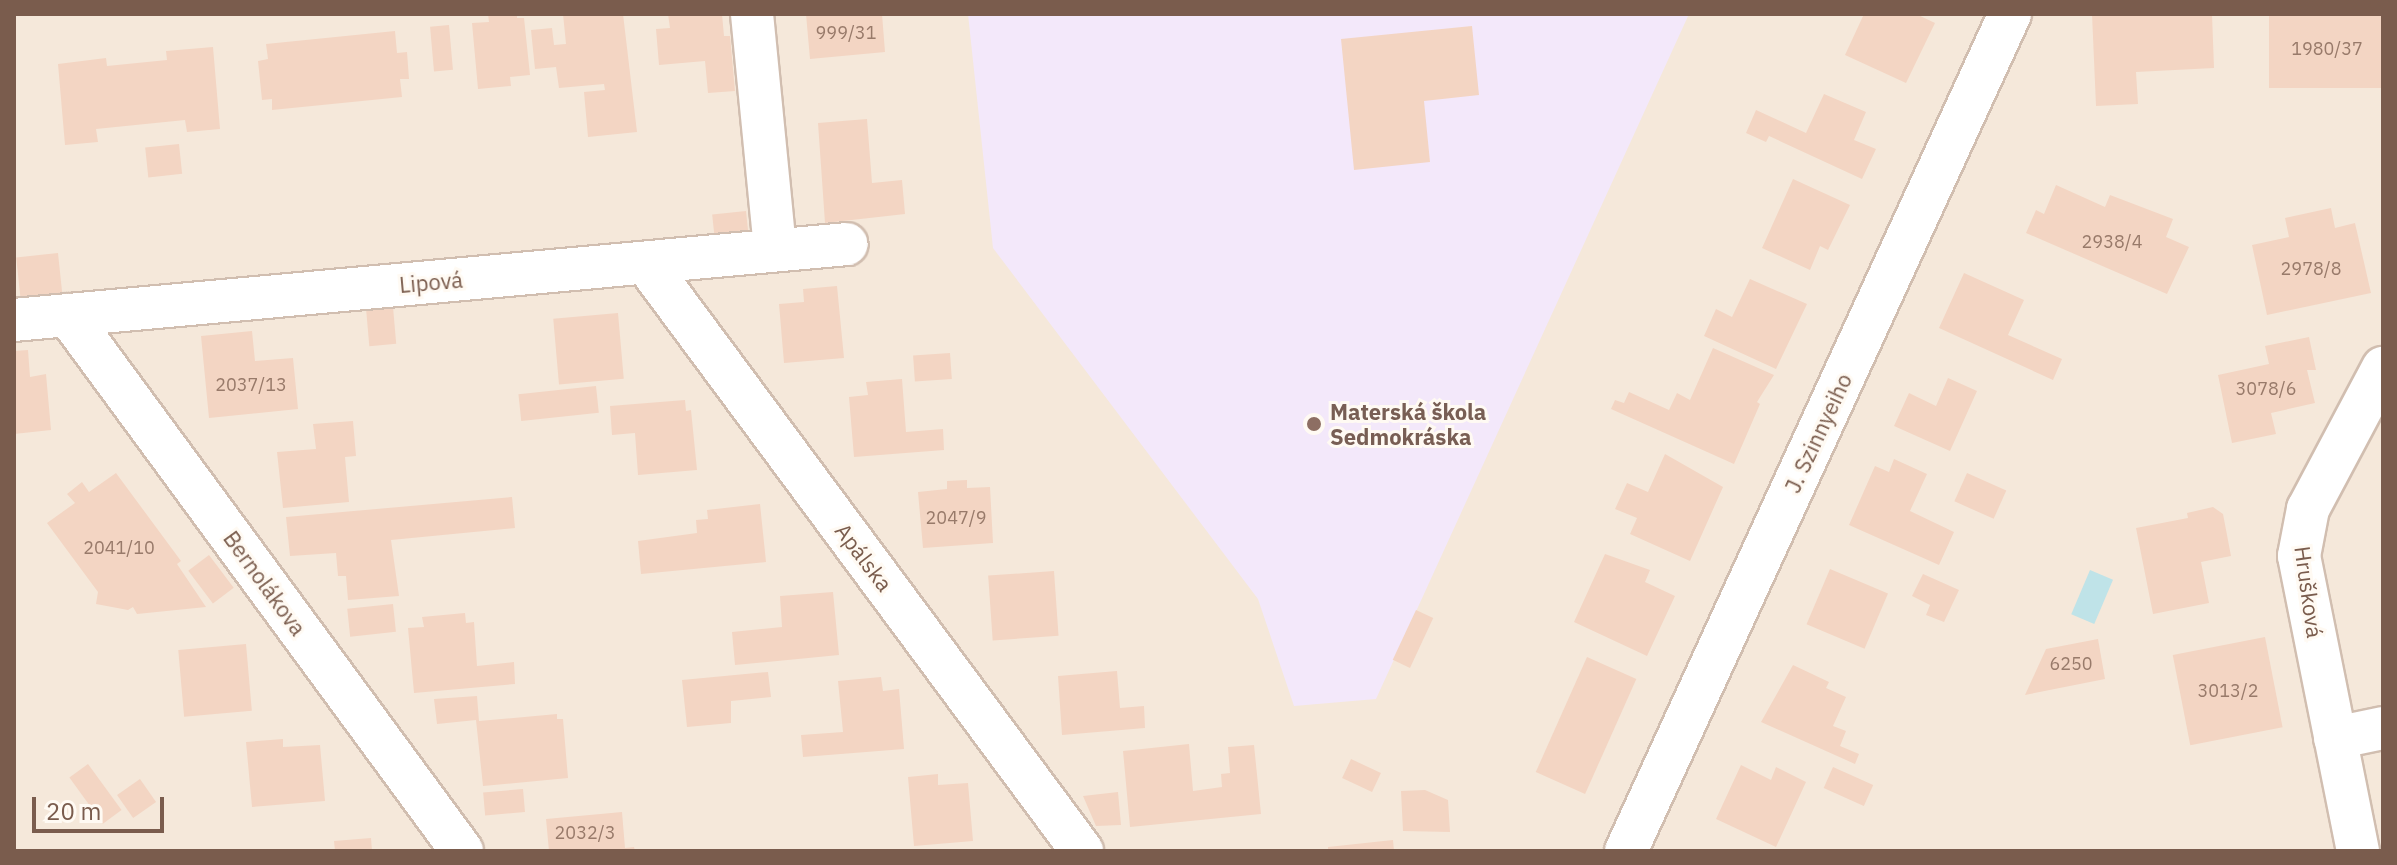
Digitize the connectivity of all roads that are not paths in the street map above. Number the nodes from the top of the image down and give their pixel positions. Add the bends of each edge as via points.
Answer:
1 (752, 14) edge
2 (2010, 14) edge
3 (847, 244) dead end
4 (775, 250) junction
5 (646, 263) junction
6 (68, 315) junction
7 (14, 320) edge
8 (2383, 368) edge
9 (2383, 728) edge
10 (2335, 738) junction
11 (462, 851) edge
12 (1082, 851) edge
13 (1626, 851) edge
14 (2358, 851) edge

1 - 4 street
2 - 13 street, J. Szinnyeiho
3 - 4 street, Lipová
4 - 5 street, Lipová
5 - 6 street, Lipová
5 - 12 street, Apálska
6 - 7 street, Lipová
6 - 11 street, Bernolákova
8 - 10 street, Hrušková via 2302,529 2303,582
9 - 10 street
10 - 14 street, Hrušková

